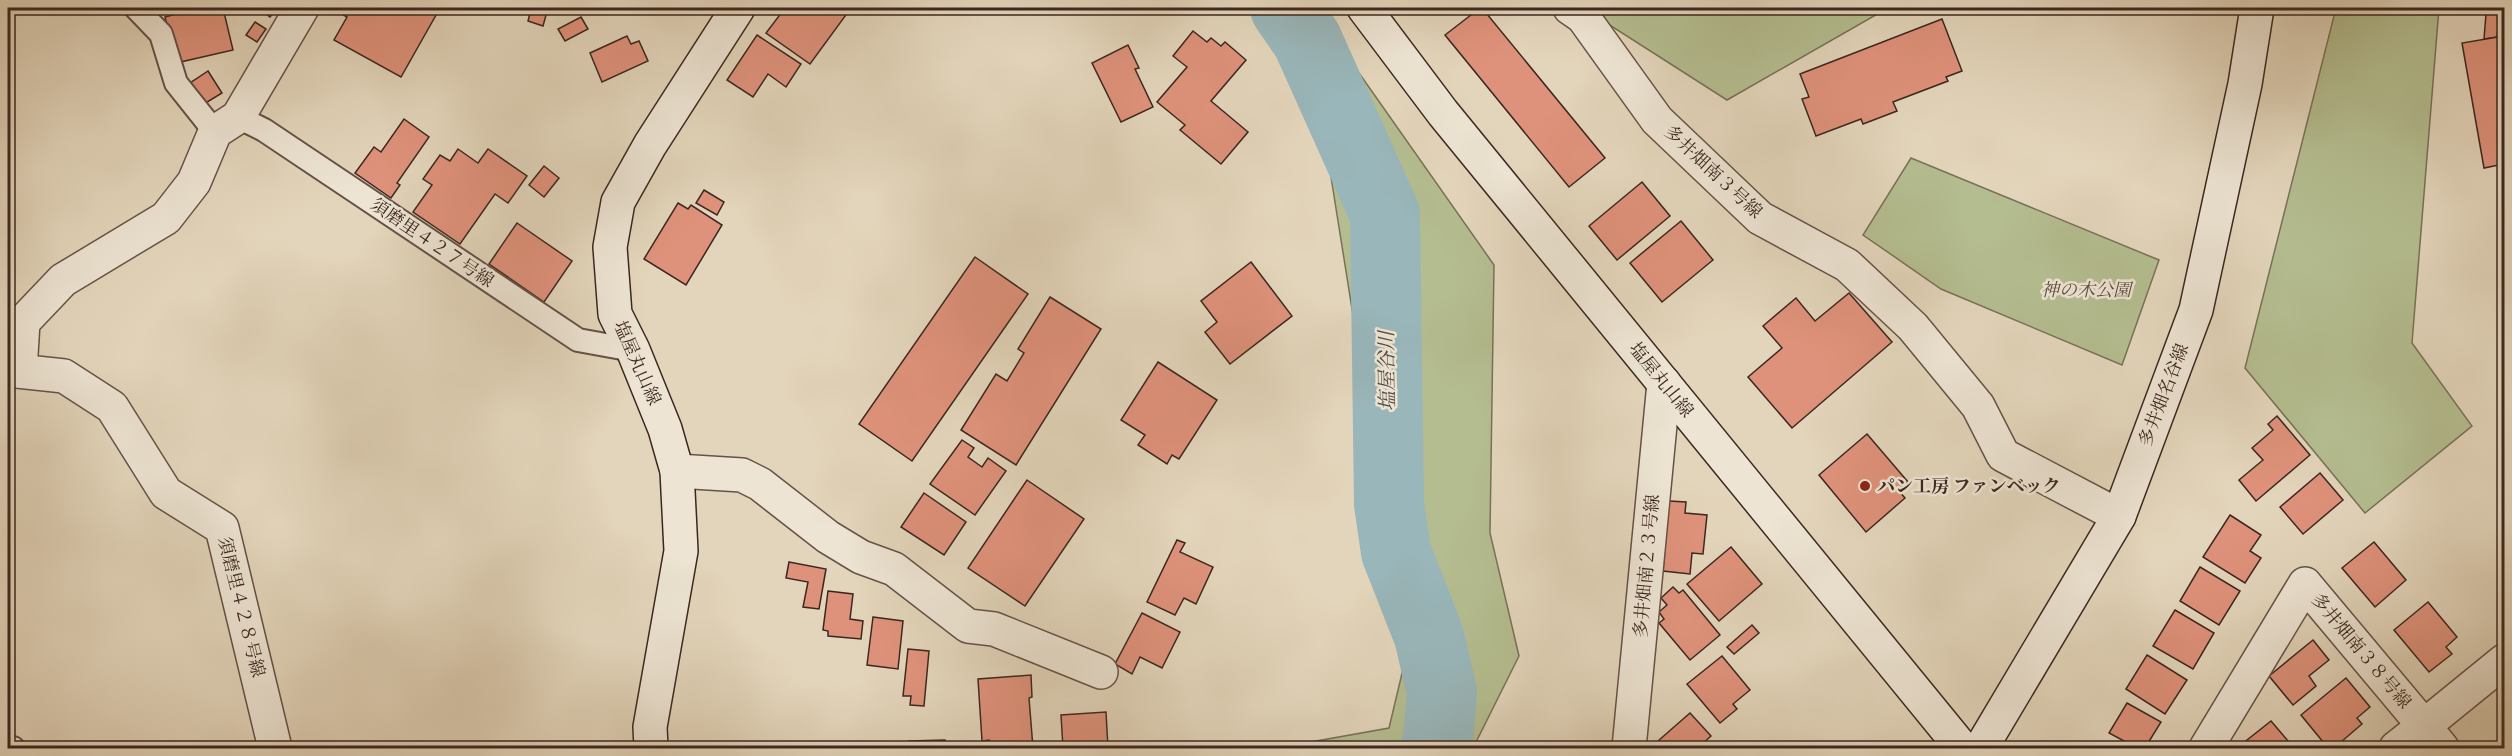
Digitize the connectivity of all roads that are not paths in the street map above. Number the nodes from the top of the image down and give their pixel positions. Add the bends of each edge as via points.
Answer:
1 (136, 8) edge
2 (303, 8) edge
3 (738, 8) edge
4 (1364, 8) edge
5 (1570, 8) edge
6 (2257, 8) edge
7 (227, 124) junction
8 (633, 350) junction
9 (14, 371) edge
10 (1664, 383) junction
11 (677, 471) junction
12 (2119, 516) junction
13 (2505, 661) edge
14 (1101, 672) dead end
15 (2433, 737) edge
16 (8, 747) edge
17 (13, 748) edge
18 (275, 748) edge
19 (651, 748) edge
20 (1629, 748) edge
21 (1962, 748) edge
22 (1981, 748) edge
23 (2206, 748) edge
24 (2396, 748) edge

1 - 7 lane, 須磨里４２７号線 via 161,34 176,83
2 - 7 street
3 - 8 street, 塩屋丸山線 via 618,202 610,247 615,314
4 - 10 street, 塩屋丸山線 via 1443,113
5 - 12 street, 多井畑南３号線 via 1583,17 1657,120 1760,218 1846,265 1913,327 1978,406 2003,455
6 - 12 street, 多井畑名谷線 via 2245,84 2196,310
7 - 8 lane, 須磨里４２７号線 via 264,130 578,340
7 - 9 street via 194,182 166,218 63,280 23,322
8 - 11 street, 塩屋丸山線 via 665,429
9 - 18 street, 須磨里４２８号線 via 64,376 112,407 166,493 222,528
10 - 20 street, 多井畑南２３号線
10 - 21 street, 塩屋丸山線
11 - 14 street via 742,475 861,557 894,569 968,626 994,628
11 - 19 street, 塩屋丸山線 via 681,552 650,727
12 - 22 street, 多井畑名谷線
13 - 15 street
15 - 23 street, 多井畑南３８号線 via 2305,584
15 - 24 street
16 - 17 lane

